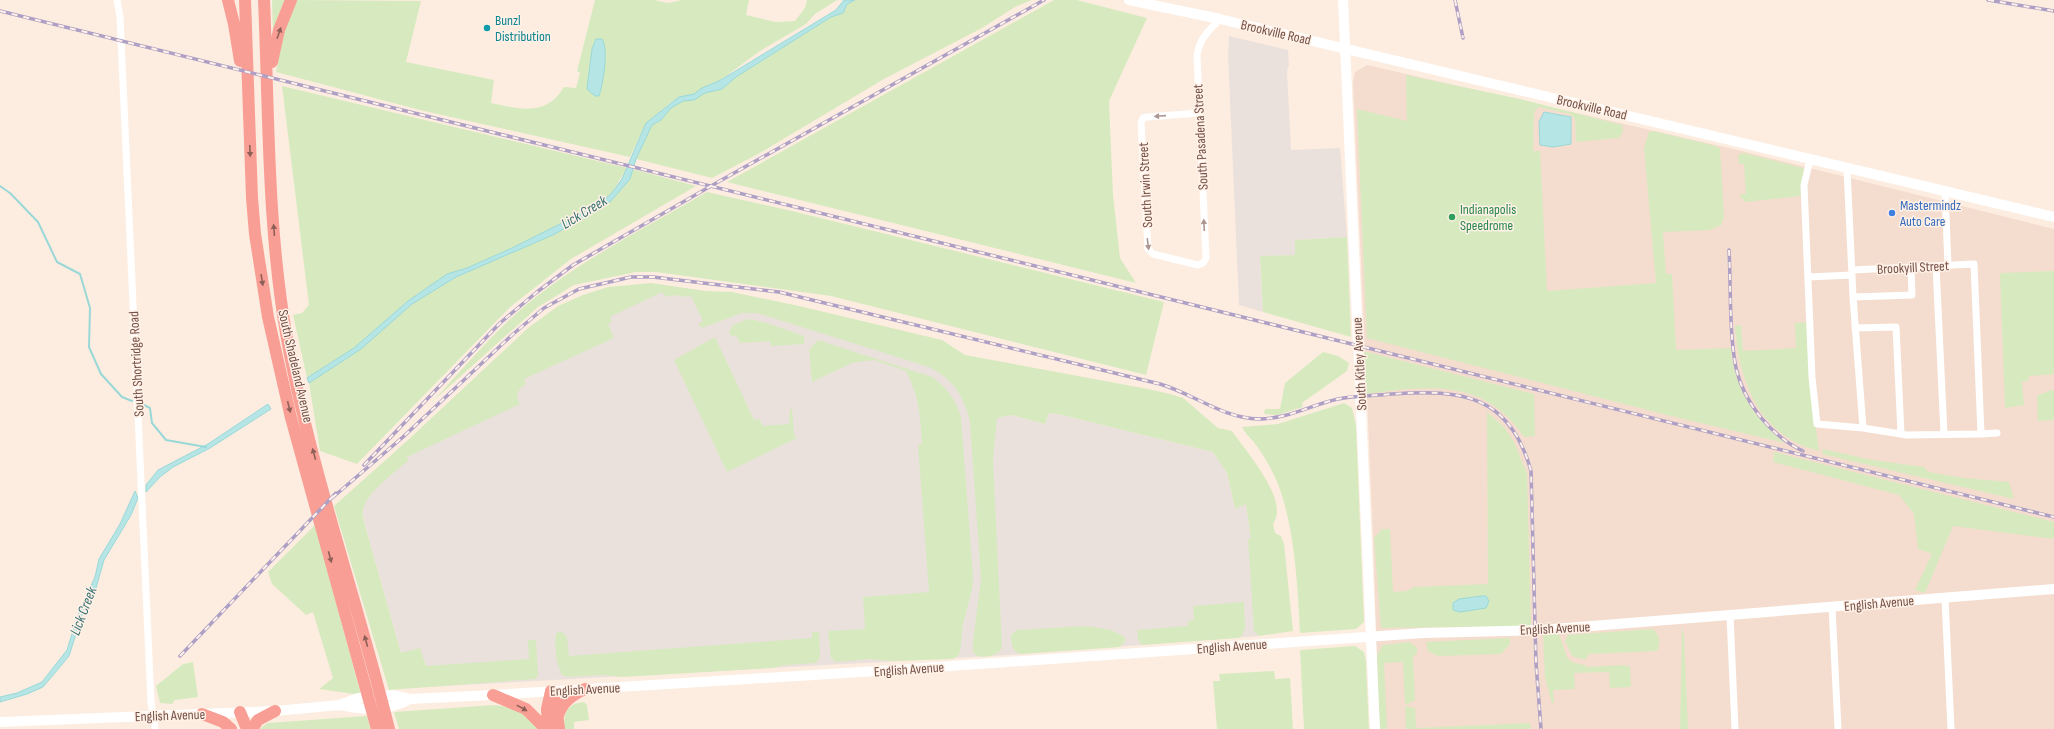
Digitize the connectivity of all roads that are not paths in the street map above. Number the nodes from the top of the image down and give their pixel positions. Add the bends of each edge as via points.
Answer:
1 (117, 0) edge
2 (228, 0) edge
3 (245, 0) edge
4 (264, 0) edge
5 (291, 0) edge
6 (1129, 0) edge
7 (1343, 0) edge
8 (1220, 19) junction
9 (1345, 48) junction
10 (269, 113) junction
11 (1199, 113) junction
12 (249, 121) junction
13 (1810, 160) junction
14 (1847, 169) junction
15 (1945, 192) junction
16 (2054, 217) edge
17 (1203, 263) joint
18 (1948, 265) junction
19 (1936, 266) junction
20 (1911, 267) junction
21 (1852, 273) junction
22 (1808, 277) junction
23 (1853, 297) junction
24 (1855, 328) junction
25 (1863, 428) junction
26 (1997, 433) dead end
27 (1902, 434) junction
28 (1944, 434) junction
29 (1982, 434) junction
30 (2054, 589) edge
31 (1945, 598) junction
32 (1832, 607) junction
33 (1730, 615) junction
34 (1371, 636) junction
35 (585, 689) junction
36 (551, 691) junction
37 (493, 695) junction
38 (275, 710) junction
39 (240, 712) junction
40 (202, 714) junction
41 (153, 715) junction
42 (558, 716) junction
43 (0, 722) edge
44 (382, 727) edge
45 (154, 729) edge
46 (231, 729) edge
47 (237, 729) edge
48 (247, 729) edge
49 (252, 729) edge
50 (547, 729) edge
51 (559, 729) edge
52 (1375, 729) edge
53 (1735, 729) edge
54 (1838, 729) edge
55 (1951, 729) edge

1 - 41 street, South Shortridge Road via 120,17
2 - 12 highway via 237,37
3 - 12 highway, South Shadeland Avenue
4 - 10 highway, South Shadeland Avenue
10 -> 5 highway via 272,59 279,30
6 - 8 street, Brookville Road
7 - 9 street, South Kitley Avenue
8 - 9 street, Brookville Road
8 - 11 street, South Pasadena Street via 1204,36 1197,50
9 - 13 street, Brookville Road
9 - 34 street, South Kitley Avenue
44 -> 10 highway, South Shadeland Avenue via 376,679 296,384 284,322 274,236
17 -> 11 street, South Pasadena Street via 1206,258
11 -> 17 street, South Irwin Street via 1146,117 1142,123 1148,249 1155,255 1198,265
12 -> 44 highway, South Shadeland Avenue via 253,211 264,293 281,376 364,680
13 - 14 street, Brookville Road
13 - 22 street via 1804,185
14 - 15 street, Brookville Road
14 - 21 street
15 - 16 street, Brookville Road
15 - 18 street
18 - 19 street, Brookyill Street
18 - 29 street, Brookyill Street via 1974,264
19 - 20 street, Brookyill Street
19 - 28 street
20 - 21 street, Brookyill Street
20 - 23 street via 1912,295
21 - 22 street, Brookyill Street
21 - 23 street
22 - 25 street via 1812,377 1817,424
23 - 24 street
24 - 25 street
24 - 27 street via 1896,327
25 - 27 street
26 - 29 street
27 - 28 street
28 - 29 street
30 - 31 street, English Avenue
31 - 32 street, English Avenue
31 - 55 street
32 - 33 street, English Avenue
32 - 54 street
33 - 34 street, English Avenue via 1541,630
33 - 53 street
34 - 35 street, English Avenue via 886,671
34 - 52 street, South Kitley Avenue
35 - 36 street, English Avenue
35 - 42 highway via 570,698
36 - 37 street, English Avenue
36 - 42 highway
36 - 50 highway via 547,709
37 - 38 street, English Avenue via 410,699 395,707 360,709 340,705
37 -> 50 highway via 526,709
38 - 39 street, English Avenue
38 - 49 highway via 258,720
39 - 40 street, English Avenue
39 - 47 highway via 236,723
39 - 48 highway
40 - 41 street, English Avenue
40 - 46 highway via 223,722
41 - 43 street, English Avenue
41 - 45 street, South Shortridge Road
42 - 51 highway

